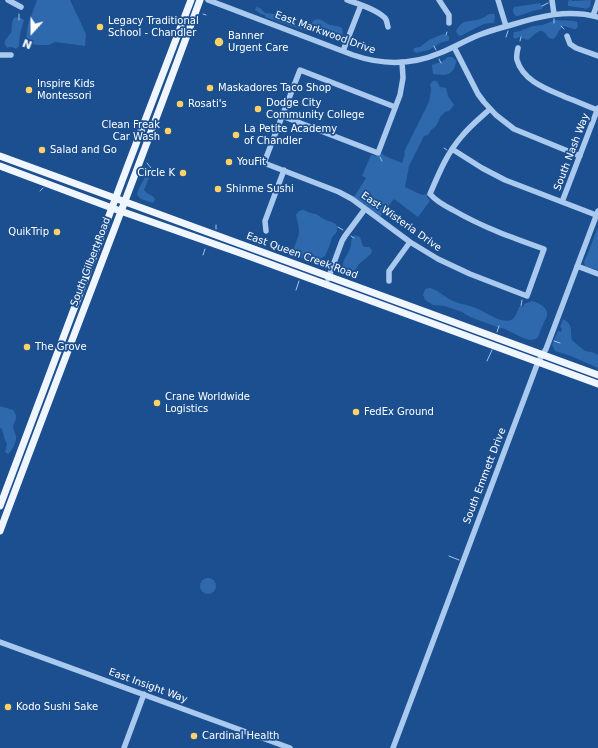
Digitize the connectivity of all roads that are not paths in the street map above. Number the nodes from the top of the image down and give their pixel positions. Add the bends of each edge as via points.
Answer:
1 (8, 0) edge
2 (192, 0) edge
3 (200, 0) edge
4 (208, 0) edge
5 (347, 0) edge
6 (438, 0) edge
7 (498, 0) edge
8 (552, 0) edge
9 (598, 1) edge
10 (360, 5) junction
11 (21, 7) dead end
12 (554, 14) junction
13 (596, 16) edge
14 (449, 23) dead end
15 (506, 26) junction
16 (388, 27) dead end
17 (567, 36) dead end
18 (454, 47) junction
19 (518, 48) dead end
20 (343, 51) junction
21 (0, 55) edge
22 (11, 55) dead end
23 (598, 56) edge
24 (402, 62) junction
25 (395, 107) junction
26 (490, 109) junction
27 (598, 109) edge
28 (282, 116) junction
29 (452, 149) junction
30 (0, 156) edge
31 (580, 156) junction
32 (0, 166) edge
33 (284, 170) junction
34 (115, 198) junction
35 (125, 201) junction
36 (562, 202) junction
37 (112, 208) junction
38 (365, 209) junction
39 (121, 211) junction
40 (597, 213) edge
41 (266, 231) dead end
42 (222, 238) junction
43 (410, 242) junction
44 (219, 246) junction
45 (577, 266) junction
46 (598, 274) edge
47 (329, 276) junction
48 (388, 281) dead end
49 (326, 285) junction
50 (75, 307) junction
51 (83, 311) junction
52 (540, 358) junction
53 (598, 375) edge
54 (598, 384) edge
55 (37, 408) junction
56 (46, 411) junction
57 (0, 506) edge
58 (0, 531) edge
59 (0, 642) edge
60 (144, 694) junction
61 (124, 748) edge
62 (290, 748) edge
63 (393, 748) edge

1 - 11 street
2 - 34 main road, South Gilbert Road
3 - 35 main road, South Gilbert Road
4 - 20 street, East Markwood Drive
5 - 10 street
6 - 14 street via 449,15
7 - 15 street
8 - 12 street
9 - 13 street
10 - 16 street via 386,19
10 - 20 street
12 - 13 street, East Markwood Drive
12 - 15 street, East Markwood Drive
15 - 18 street, East Markwood Drive via 478,35
17 - 23 street via 570,44 576,48
18 - 24 street, East Markwood Drive via 415,61
18 - 26 street via 478,94
19 - 27 street via 517,61 534,82
20 - 24 street, East Markwood Drive via 372,60
21 - 22 street
24 - 25 street via 402,87
25 - 28 street via 300,70
25 - 28 street via 378,153
26 - 29 street via 467,130
26 - 31 street via 514,129
27 - 31 street, South Nash Way
28 - 33 street, East Wisteria Drive via 264,163
29 - 36 street via 498,177
29 - 43 street, East Wisteria Drive via 430,194 449,208 479,224 544,249 527,296 458,269
30 - 34 main road, East Queen Creek Road
31 - 36 street, South Nash Way
32 - 37 main road, East Queen Creek Road
33 - 38 street, East Wisteria Drive via 339,192
33 - 41 street via 265,221
34 - 35 main road, East Queen Creek Road
34 - 37 main road, South Gilbert Road
35 - 39 main road, South Gilbert Road
35 - 42 main road, East Queen Creek Road
36 - 40 street
37 - 39 main road, East Queen Creek Road
37 - 50 main road, South Gilbert Road
38 - 43 street, East Wisteria Drive
38 - 47 street via 339,247
39 - 44 main road, East Queen Creek Road
39 - 51 main road, South Gilbert Road
40 - 45 street, South Emmett Drive
42 - 44 main road
42 - 47 main road, East Queen Creek Road
43 - 48 street via 389,272
44 - 49 main road, East Queen Creek Road
45 - 46 street
45 - 52 street, South Emmett Drive via 546,349
47 - 49 street
47 - 52 main road, East Queen Creek Road
49 - 52 main road, East Queen Creek Road
50 - 51 main road
50 - 55 main road, South Gilbert Road
51 - 56 main road, South Gilbert Road
52 - 53 main road, East Queen Creek Road
52 - 54 main road, East Queen Creek Road
52 - 63 street, South Emmett Drive
55 - 56 main road
55 - 57 main road, South Gilbert Road
56 - 58 main road, South Gilbert Road
59 - 60 street, East Insight Way
60 - 61 street
60 - 62 street, East Insight Way

